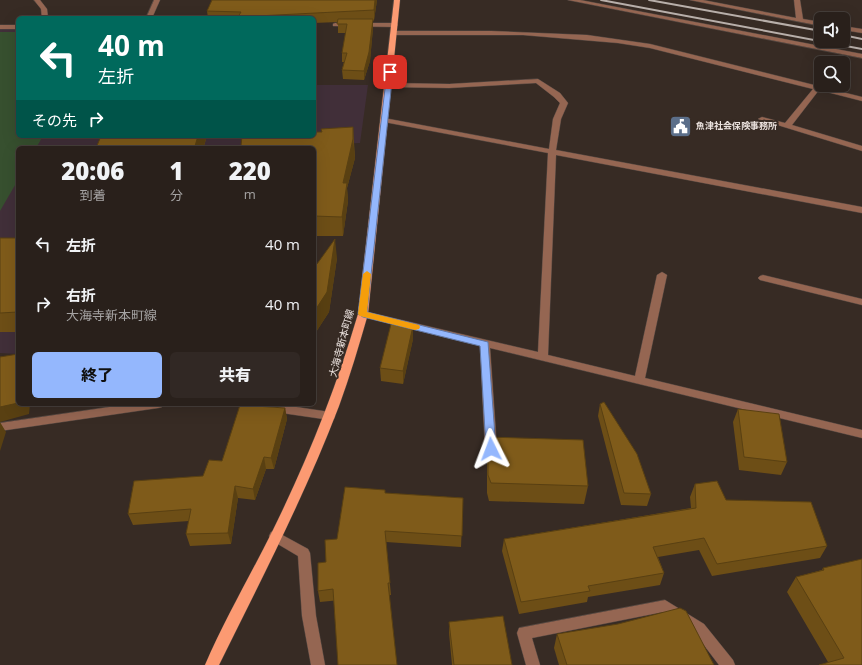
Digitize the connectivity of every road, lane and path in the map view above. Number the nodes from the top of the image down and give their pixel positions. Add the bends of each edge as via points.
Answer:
1 (37, 0) edge
2 (157, 0) edge
3 (397, 0) edge
4 (571, 0) edge
5 (693, 0) edge
6 (797, 0) edge
7 (45, 16) edge
8 (150, 16) edge
9 (800, 20) junction
10 (814, 23) edge
11 (335, 24) edge
12 (0, 27) edge
13 (16, 27) edge
14 (395, 29) junction
15 (850, 29) edge
16 (862, 31) edge
17 (862, 56) edge
18 (389, 85) junction
19 (814, 87) edge
20 (814, 92) edge
21 (833, 92) edge
22 (862, 99) edge
23 (762, 119) dead end
24 (384, 120) junction
25 (787, 126) junction
26 (862, 149) edge
27 (552, 152) junction
28 (862, 210) edge
29 (662, 275) dead end
30 (763, 278) dead end
31 (862, 302) edge
32 (363, 314) junction
33 (485, 344) junction
34 (543, 358) junction
35 (639, 381) junction
36 (144, 406) edge
37 (261, 406) edge
38 (330, 416) junction
39 (0, 427) edge
40 (862, 434) edge
41 (491, 449) edge
42 (275, 536) junction
43 (212, 665) edge
44 (318, 665) edge
45 (533, 665) edge
46 (728, 665) edge

1 - 7 street via 44,9
2 - 8 street
3 - 14 main road, 大海寺新本町線
4 - 17 street
5 - 9 street
6 - 9 street
9 - 10 street
11 - 14 street
12 - 13 street
14 - 18 main road, 大海寺新本町線
14 - 19 street via 597,37 650,46
15 - 16 street
18 - 24 main road, 大海寺新本町線
18 - 27 street via 449,86 538,81 564,103 557,118
20 - 25 street
21 - 22 street
23 - 25 street
24 - 27 street
24 - 32 main road, 大海寺新本町線
25 - 26 street
27 - 28 street
27 - 34 street
29 - 35 street
30 - 31 street
32 - 33 street
32 - 38 main road, 大海寺新本町線 via 353,353
33 - 34 street
33 - 41 street
34 - 35 street
35 - 40 street
36 - 39 street
37 - 38 street
38 - 42 main road, 大海寺新本町線
42 - 43 main road, 大海寺新本町線
42 - 44 street via 304,552 309,616
45 - 46 street via 524,633 665,606 699,628

